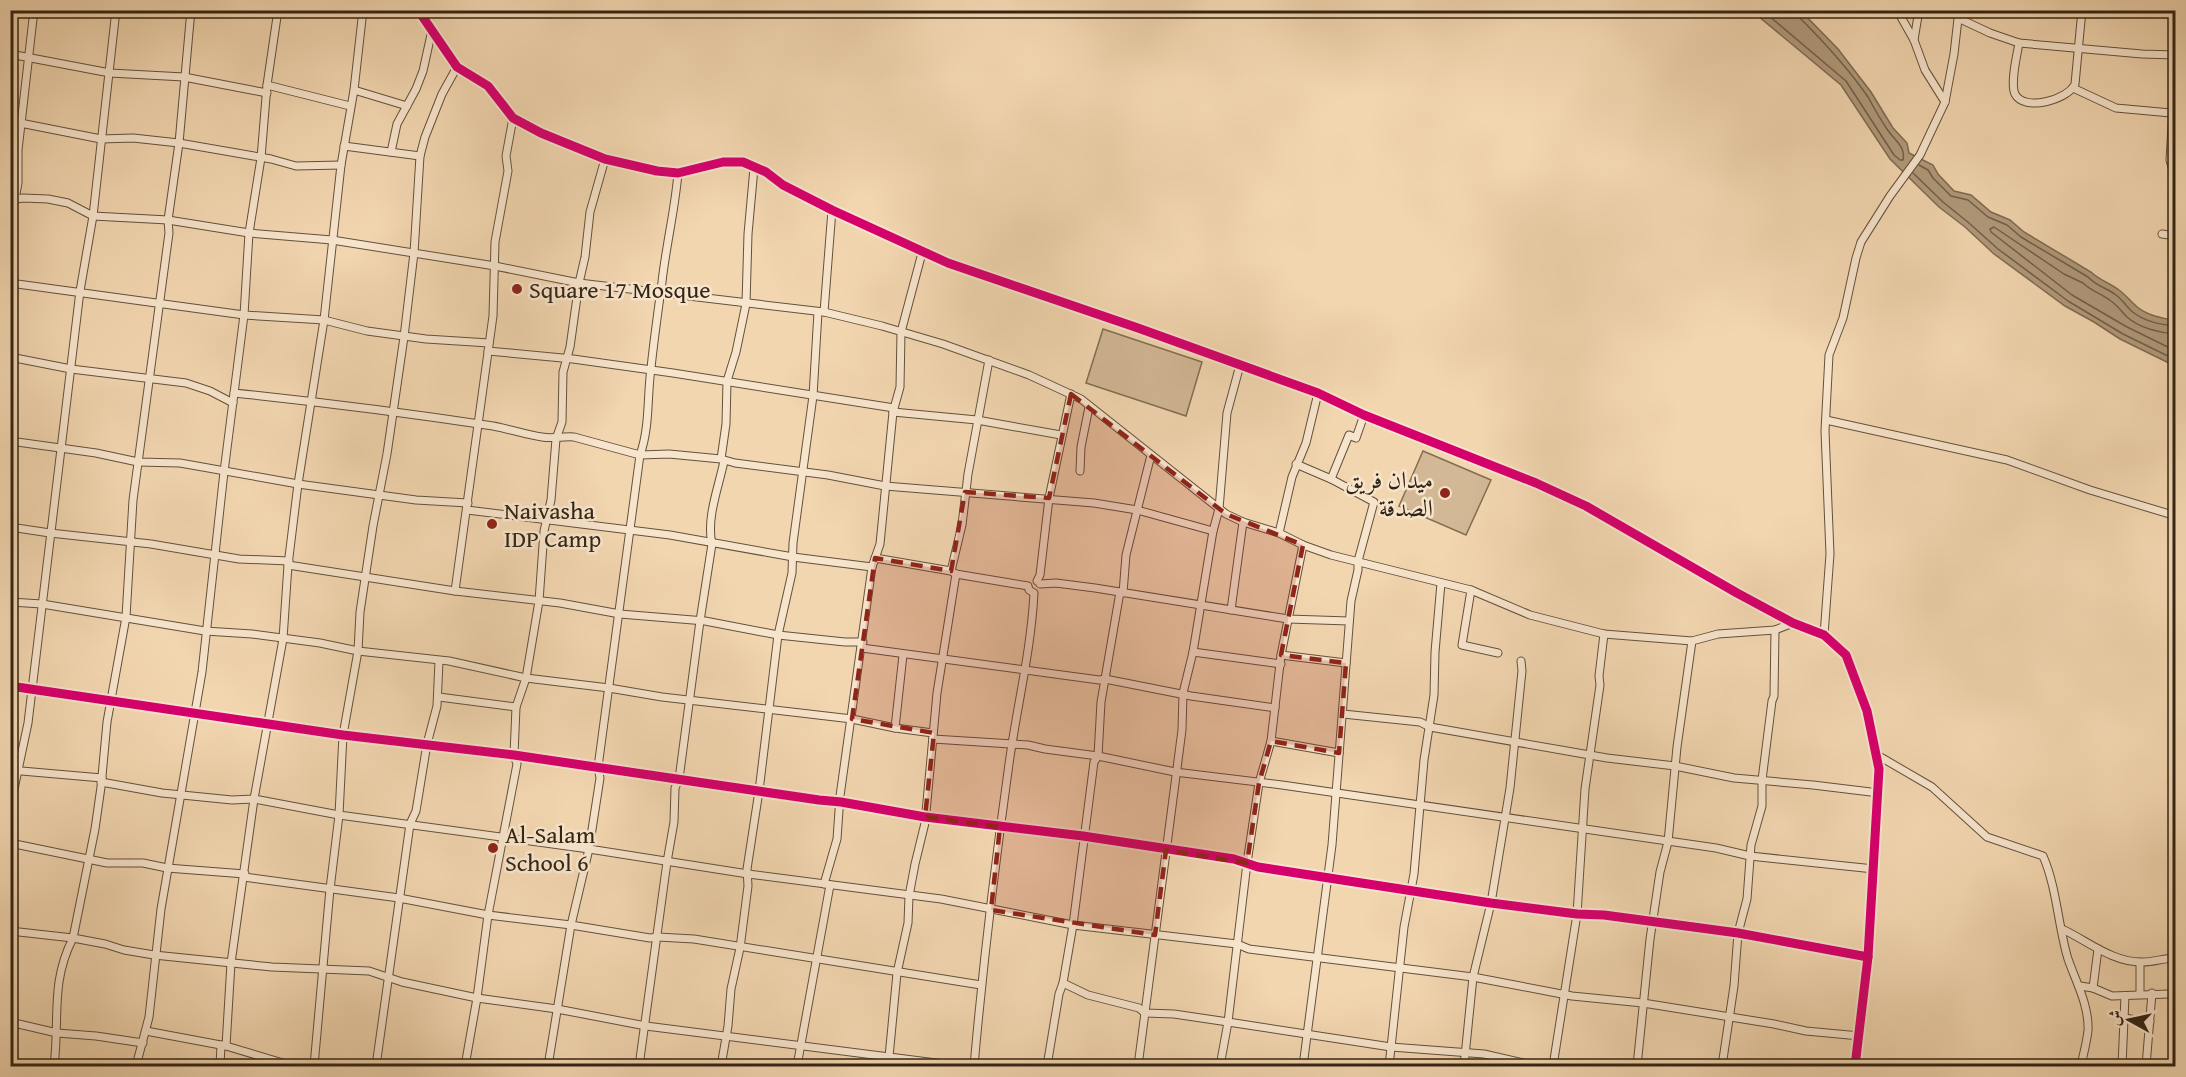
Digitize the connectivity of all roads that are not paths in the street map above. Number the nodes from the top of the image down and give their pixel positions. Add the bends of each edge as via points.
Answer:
1 (34, 10) edge
2 (116, 10) edge
3 (191, 10) edge
4 (278, 10) edge
5 (363, 10) edge
6 (418, 10) edge
7 (1898, 10) edge
8 (1919, 10) edge
9 (2082, 10) edge
10 (1959, 14) edge
11 (432, 30) junction
12 (1914, 40) junction
13 (2019, 43) junction
14 (2079, 48) junction
15 (10, 54) edge
16 (28, 56) junction
17 (2175, 57) edge
18 (457, 67) junction
19 (110, 73) junction
20 (184, 77) junction
21 (2073, 88) junction
22 (267, 89) junction
23 (354, 90) junction
24 (1945, 102) junction
25 (350, 106) junction
26 (407, 106) junction
27 (2171, 113) junction
28 (513, 118) junction
29 (10, 121) edge
30 (22, 122) junction
31 (101, 139) junction
32 (179, 143) junction
33 (344, 146) junction
34 (391, 152) junction
35 (420, 156) junction
36 (261, 158) junction
37 (605, 159) junction
38 (341, 165) junction
39 (754, 168) junction
40 (2175, 169) edge
41 (678, 173) junction
42 (13, 199) edge
43 (832, 210) junction
44 (93, 216) junction
45 (168, 220) junction
46 (249, 233) junction
47 (2162, 234) dead end
48 (2175, 236) edge
49 (332, 240) junction
50 (414, 253) junction
51 (922, 253) junction
52 (495, 266) junction
53 (10, 282) edge
54 (579, 283) junction
55 (80, 291) junction
56 (661, 292) junction
57 (160, 303) junction
58 (746, 304) junction
59 (821, 312) junction
60 (244, 315) junction
61 (324, 320) junction
62 (901, 332) junction
63 (404, 336) junction
64 (488, 347) junction
65 (10, 357) edge
66 (566, 359) junction
67 (989, 360) junction
68 (1240, 365) junction
69 (71, 369) junction
70 (650, 371) junction
71 (149, 379) junction
72 (727, 381) junction
73 (234, 393) junction
74 (1318, 393) junction
75 (1071, 394) junction
76 (813, 396) junction
77 (311, 401) junction
78 (233, 403) junction
79 (1089, 407) junction
80 (894, 410) junction
81 (392, 411) junction
82 (1364, 415) junction
83 (977, 420) junction
84 (1826, 420) junction
85 (477, 424) junction
86 (1061, 435) junction
87 (556, 439) junction
88 (10, 441) edge
89 (61, 450) junction
90 (640, 454) junction
91 (1151, 455) junction
92 (723, 460) junction
93 (138, 462) junction
94 (1296, 464) junction
95 (1080, 471) dead end
96 (224, 472) junction
97 (804, 472) junction
98 (1331, 479) junction
99 (298, 484) junction
100 (885, 486) junction
101 (965, 492) junction
102 (380, 494) junction
103 (1049, 498) junction
104 (467, 507) junction
105 (1219, 509) junction
106 (1137, 510) junction
107 (2175, 516) edge
108 (548, 519) junction
109 (1243, 522) junction
110 (10, 527) edge
111 (630, 529) junction
112 (1213, 531) junction
113 (50, 533) junction
114 (1279, 533) junction
115 (130, 541) junction
116 (712, 544) junction
117 (1303, 545) junction
118 (215, 555) junction
119 (793, 557) junction
120 (875, 558) junction
121 (1358, 561) junction
122 (289, 563) junction
123 (872, 567) junction
124 (953, 573) junction
125 (365, 577) junction
126 (1039, 582) junction
127 (1441, 583) junction
128 (1028, 586) junction
129 (1471, 590) junction
130 (455, 591) junction
131 (1121, 592) junction
132 (1034, 593) junction
133 (539, 600) junction
134 (10, 602) edge
135 (42, 604) junction
136 (1200, 606) junction
137 (1231, 610) junction
138 (620, 614) junction
139 (126, 617) junction
140 (1288, 619) junction
141 (700, 621) junction
142 (1349, 621) junction
143 (1793, 623) junction
144 (1775, 630) junction
145 (205, 631) junction
146 (778, 634) junction
147 (1604, 634) junction
148 (1824, 635) junction
149 (283, 639) junction
150 (1692, 641) junction
151 (863, 645) junction
152 (358, 651) junction
153 (1193, 652) junction
154 (1498, 653) dead end
155 (903, 655) junction
156 (1281, 655) junction
157 (941, 659) junction
158 (439, 661) junction
159 (1521, 661) dead end
160 (1346, 663) junction
161 (1281, 664) junction
162 (1027, 669) junction
163 (526, 678) junction
164 (1105, 679) junction
165 (10, 686) edge
166 (609, 688) junction
167 (32, 689) junction
168 (1183, 693) junction
169 (439, 697) junction
170 (111, 700) junction
171 (690, 700) junction
172 (516, 707) junction
173 (1275, 708) junction
174 (769, 710) junction
175 (196, 712) junction
176 (1343, 714) junction
177 (852, 719) junction
178 (267, 722) junction
179 (1430, 727) junction
180 (895, 728) junction
181 (343, 735) junction
182 (933, 736) junction
183 (1271, 741) junction
184 (1514, 742) junction
185 (1012, 743) junction
186 (427, 744) junction
187 (1339, 753) junction
188 (514, 755) junction
189 (1592, 755) junction
190 (1877, 755) junction
191 (1098, 756) junction
192 (1675, 766) junction
193 (598, 767) junction
194 (14, 771) edge
195 (1175, 772) junction
196 (678, 779) junction
197 (102, 780) junction
198 (1762, 780) junction
199 (1259, 783) junction
200 (759, 791) junction
201 (1336, 793) junction
202 (1879, 793) junction
203 (181, 794) junction
204 (254, 799) junction
205 (841, 802) junction
206 (1420, 806) junction
207 (10, 808) edge
208 (339, 815) junction
209 (925, 817) junction
210 (1505, 817) junction
211 (410, 824) junction
212 (1000, 827) junction
213 (1584, 830) junction
214 (1083, 836) junction
215 (504, 839) junction
216 (1668, 842) junction
217 (10, 843) edge
218 (589, 849) junction
219 (1166, 850) junction
220 (1750, 856) junction
221 (88, 858) junction
222 (667, 862) junction
223 (1247, 863) junction
224 (168, 868) junction
225 (1874, 869) junction
226 (748, 874) junction
227 (244, 875) junction
228 (1327, 877) junction
229 (827, 884) junction
230 (330, 889) junction
231 (1412, 891) junction
232 (909, 896) junction
233 (399, 898) junction
234 (1491, 903) junction
235 (991, 910) junction
236 (1577, 914) junction
237 (488, 915) junction
238 (1653, 923) junction
239 (571, 925) junction
240 (1073, 925) junction
241 (2062, 928) junction
242 (10, 931) edge
243 (1738, 933) junction
244 (1155, 935) junction
245 (658, 937) junction
246 (73, 938) junction
247 (1237, 944) junction
248 (740, 948) junction
249 (2098, 949) junction
250 (154, 955) junction
251 (1319, 957) junction
252 (1868, 957) junction
253 (2175, 958) edge
254 (817, 959) junction
255 (231, 963) junction
256 (2140, 963) junction
257 (323, 969) junction
258 (1400, 969) junction
259 (897, 973) junction
260 (389, 977) junction
261 (1473, 977) junction
262 (1063, 983) junction
263 (981, 985) junction
264 (2080, 986) junction
265 (2093, 988) junction
266 (2152, 993) junction
267 (1563, 994) junction
268 (2140, 994) junction
269 (2169, 994) dead end
270 (2125, 996) junction
271 (477, 998) junction
272 (1643, 1003) junction
273 (557, 1009) junction
274 (1145, 1013) junction
275 (1728, 1017) junction
276 (2124, 1018) junction
277 (10, 1022) edge
278 (1228, 1022) junction
279 (2150, 1022) junction
280 (646, 1026) junction
281 (146, 1030) junction
282 (57, 1033) junction
283 (1307, 1035) junction
284 (726, 1036) junction
285 (1860, 1036) junction
286 (142, 1043) junction
287 (224, 1045) junction
288 (800, 1045) junction
289 (1391, 1047) junction
290 (1466, 1053) junction
291 (887, 1057) junction
292 (54, 1066) edge
293 (136, 1066) edge
294 (220, 1066) edge
295 (292, 1066) edge
296 (314, 1066) edge
297 (376, 1066) edge
298 (465, 1066) edge
299 (548, 1066) edge
300 (639, 1066) edge
301 (721, 1066) edge
302 (797, 1066) edge
303 (884, 1066) edge
304 (960, 1066) edge
305 (974, 1066) edge
306 (1047, 1066) edge
307 (1138, 1066) edge
308 (1220, 1066) edge
309 (1304, 1066) edge
310 (1389, 1066) edge
311 (1464, 1066) edge
312 (1536, 1066) edge
313 (1553, 1066) edge
314 (1637, 1066) edge
315 (1722, 1066) edge
316 (1855, 1066) edge
317 (2081, 1066) edge
318 (2122, 1066) edge
319 (2146, 1066) edge

1 - 16 street
2 - 19 street
3 - 20 street
4 - 22 street
5 - 23 street
6 - 11 street
7 - 12 street
8 - 12 street
9 - 14 street
10 - 13 street via 1990,33
10 - 24 street
11 - 18 street
11 - 26 street via 423,71
12 - 24 street via 1925,70
13 - 14 street
13 - 21 street via 2013,85 2016,96 2045,102
14 - 17 street
14 - 21 street
15 - 16 street
16 - 19 street
16 - 30 street
17 - 27 street
18 - 28 street via 488,86
18 - 35 street via 442,94
19 - 20 street
19 - 31 street
20 - 22 street
20 - 32 street
21 - 27 street via 2116,108
22 - 25 street
22 - 36 street
23 - 25 street
23 - 26 street
24 - 84 street via 1920,154 1861,242 1843,318 1829,355
25 - 33 street
26 - 34 street via 397,124
27 - 40 street via 2170,160
28 - 37 street
28 - 52 street
29 - 30 street
30 - 31 street
30 - 42 street via 18,183
31 - 32 street
31 - 44 street
32 - 36 street
32 - 45 street
33 - 34 street
33 - 38 street
34 - 35 street
35 - 50 street
36 - 38 street via 296,166
36 - 46 street
37 - 41 street
37 - 54 street via 590,212
38 - 49 street
39 - 41 street via 735,161
39 - 43 street
39 - 58 street
41 - 56 street
42 - 44 street via 68,203
43 - 51 street
43 - 59 street
44 - 45 street
44 - 55 street
45 - 46 street
45 - 57 street
46 - 49 street
46 - 60 street
47 - 48 street
49 - 50 street
49 - 61 street
50 - 52 street
50 - 63 street
51 - 62 street
51 - 68 street
52 - 54 street
52 - 64 street via 494,315
53 - 55 street
54 - 56 street
54 - 66 street
55 - 57 street
55 - 69 street
56 - 58 street
56 - 70 street
57 - 60 street
57 - 71 street
58 - 59 street
58 - 72 street
59 - 62 street
59 - 76 street
60 - 61 street
60 - 73 street
61 - 63 street
61 - 77 street
62 - 67 street
62 - 80 street via 900,387
63 - 64 street
63 - 81 street
64 - 66 street
64 - 85 street
65 - 69 street
66 - 70 street
66 - 87 street via 562,422
67 - 75 street
67 - 83 street
68 - 74 street
68 - 105 street via 1227,413
69 - 71 street
69 - 89 street
70 - 72 street
70 - 90 street via 648,414
71 - 78 street via 186,383
71 - 93 street
72 - 76 street
72 - 92 street
73 - 77 street
73 - 78 street
74 - 82 street
74 - 94 street via 1306,443
75 - 79 street
75 - 86 street
76 - 80 street
76 - 97 street
77 - 81 street
77 - 99 street
78 - 96 street
79 - 91 street
79 - 95 street
80 - 83 street
80 - 100 street
81 - 85 street
81 - 102 street
82 - 98 street via 1356,438 1349,435
82 - 143 street via 1536,483 1586,507
83 - 86 street
83 - 101 street
84 - 107 street via 2007,460
84 - 148 street via 1830,554
85 - 87 street
85 - 104 street
86 - 103 street
87 - 90 street via 574,437
87 - 108 street
88 - 89 street
89 - 93 street
89 - 113 street
90 - 92 street
90 - 111 street
91 - 105 street
91 - 106 street
92 - 97 street
92 - 116 street via 712,517
93 - 96 street
93 - 115 street
94 - 98 street
94 - 114 street
96 - 99 street
96 - 118 street
97 - 100 street
97 - 119 street
98 - 121 street via 1374,502
99 - 102 street
99 - 122 street
100 - 101 street
100 - 120 street via 880,544
101 - 103 street
101 - 124 street
102 - 104 street
102 - 125 street
103 - 106 street
103 - 126 street
104 - 108 street
104 - 130 street
105 - 109 street
105 - 112 street
106 - 112 street
106 - 131 street
108 - 111 street
108 - 133 street
109 - 114 street
109 - 137 street
110 - 113 street
111 - 116 street
111 - 138 street
112 - 136 street
113 - 115 street
113 - 135 street
114 - 117 street
115 - 118 street
115 - 139 street
116 - 119 street
116 - 141 street
117 - 121 street
117 - 140 street
118 - 122 street
118 - 145 street
119 - 123 street
119 - 146 street
120 - 123 street
120 - 124 street
121 - 127 street
121 - 142 street
122 - 125 street
122 - 149 street
123 - 151 street
124 - 128 street
124 - 157 street
125 - 130 street
125 - 152 street
126 - 128 street via 1030,581
126 - 131 street
126 - 132 street via 1039,590
127 - 129 street
127 - 179 street
128 - 132 street
129 - 147 street via 1530,615
129 - 154 street via 1462,645
130 - 133 street
131 - 136 street
131 - 164 street
132 - 162 street
133 - 138 street
133 - 163 street
134 - 135 street
135 - 139 street
135 - 167 street
136 - 137 street
136 - 153 street
137 - 140 street
138 - 141 street
138 - 166 street
139 - 145 street
139 - 170 street
140 - 142 street
140 - 156 street
141 - 146 street
141 - 171 street
142 - 160 street
143 - 144 street
143 - 148 street
144 - 150 street via 1718,634
144 - 198 street via 1774,696
145 - 149 street
145 - 175 street
146 - 151 street
146 - 174 street
147 - 150 street
147 - 189 street
148 - 190 street via 1846,655 1867,711
149 - 152 street
149 - 178 street
150 - 192 street
151 - 155 street
151 - 177 street
152 - 158 street
152 - 181 street
153 - 161 street
153 - 168 street
155 - 157 street
155 - 180 street
156 - 160 street
156 - 161 street
157 - 162 street
157 - 182 street
158 - 163 street
158 - 169 street
159 - 184 street
160 - 176 street
161 - 173 street
162 - 164 street
162 - 185 street
163 - 166 street
163 - 172 street
164 - 168 street
164 - 191 street
165 - 167 street
166 - 171 street
166 - 193 street
167 - 170 street
167 - 194 street via 28,723
168 - 173 street
168 - 195 street
169 - 172 street
169 - 186 street
170 - 175 street
170 - 197 street
171 - 174 street
171 - 196 street
172 - 188 street
173 - 183 street
174 - 177 street
174 - 200 street
175 - 178 street
175 - 203 street
176 - 179 street via 1420,722
176 - 187 street
177 - 180 street
177 - 205 street
178 - 181 street
178 - 204 street
179 - 184 street
179 - 206 street
180 - 182 street
181 - 186 street
181 - 208 street
182 - 185 street
182 - 209 street
183 - 187 street
183 - 199 street
184 - 189 street
184 - 210 street
185 - 191 street
185 - 212 street
186 - 188 street
186 - 211 street via 416,811
187 - 201 street
188 - 193 street
188 - 215 street via 517,764
189 - 192 street
189 - 213 street
190 - 202 street
190 - 241 street via 1932,787 1987,837 2043,856
191 - 195 street
191 - 214 street
192 - 198 street via 1710,775
192 - 216 street
193 - 196 street
193 - 218 street via 600,778
194 - 197 street
194 - 207 street
195 - 199 street
195 - 219 street
196 - 200 street
196 - 222 street
197 - 203 street
197 - 221 street
198 - 202 street
198 - 220 street via 1762,806
199 - 201 street
199 - 223 street
200 - 205 street
200 - 226 street
201 - 206 street
201 - 228 street
202 - 225 street
203 - 204 street
203 - 224 street
204 - 208 street
204 - 227 street
205 - 209 street
205 - 229 street
206 - 210 street
206 - 231 street
208 - 211 street
208 - 230 street
209 - 212 street
209 - 232 street
210 - 213 street
210 - 234 street
211 - 215 street
211 - 233 street
212 - 214 street
212 - 235 street
213 - 216 street
213 - 236 street
214 - 219 street
214 - 240 street
215 - 218 street
215 - 237 street
216 - 220 street
216 - 238 street
217 - 221 street
218 - 222 street
218 - 239 street
219 - 223 street
219 - 244 street
220 - 225 street
220 - 243 street via 1747,899
221 - 224 street
221 - 246 street
222 - 226 street
222 - 245 street
223 - 228 street
223 - 247 street
224 - 227 street
224 - 250 street
225 - 252 street
226 - 229 street
226 - 248 street
227 - 230 street
227 - 255 street
228 - 231 street
228 - 251 street
229 - 232 street
229 - 254 street
230 - 233 street
230 - 257 street
231 - 234 street
231 - 258 street
232 - 235 street
232 - 259 street via 908,923
233 - 237 street
233 - 260 street
234 - 236 street
234 - 261 street
235 - 240 street
235 - 263 street
236 - 238 street
236 - 267 street
237 - 239 street
237 - 271 street
238 - 243 street
238 - 272 street
239 - 245 street
239 - 273 street
240 - 244 street
240 - 262 street
241 - 249 street
241 - 264 street via 2068,959
242 - 246 street
243 - 252 street
243 - 275 street
244 - 247 street
244 - 274 street
245 - 248 street
245 - 280 street
246 - 250 street
246 - 282 street via 59,973
247 - 251 street via 1249,949
247 - 278 street
248 - 254 street
248 - 284 street
249 - 256 street
249 - 265 street
250 - 255 street
250 - 281 street
251 - 258 street
251 - 283 street
252 - 285 street
253 - 256 street
254 - 259 street
254 - 288 street
255 - 257 street
255 - 287 street
256 - 268 street
257 - 260 street via 369,971
257 - 296 street
258 - 261 street
258 - 289 street
259 - 263 street
259 - 291 street
260 - 271 street
260 - 297 street
261 - 267 street
261 - 290 street
262 - 274 street
262 - 306 street
263 - 305 street
264 - 265 street
264 - 317 street via 2088,1029
265 - 270 street via 2112,996
266 - 268 street
266 - 269 street
266 - 279 street
267 - 272 street
267 - 313 street
268 - 270 street
270 - 276 street
271 - 273 street
271 - 298 street
272 - 275 street
272 - 314 street
273 - 280 street
273 - 299 street
274 - 278 street
274 - 307 street
275 - 285 street
275 - 315 street
276 - 279 street
276 - 318 street
277 - 282 street
278 - 283 street
278 - 308 street
279 - 319 street
280 - 284 street
280 - 300 street
281 - 286 street
281 - 287 street
282 - 286 street
282 - 292 street
283 - 289 street
283 - 309 street
284 - 288 street
284 - 301 street
285 - 316 street
286 - 293 street
287 - 294 street
287 - 295 street
288 - 291 street
288 - 302 street
289 - 290 street
289 - 310 street
290 - 311 street
290 - 312 street
291 - 303 street
291 - 304 street

